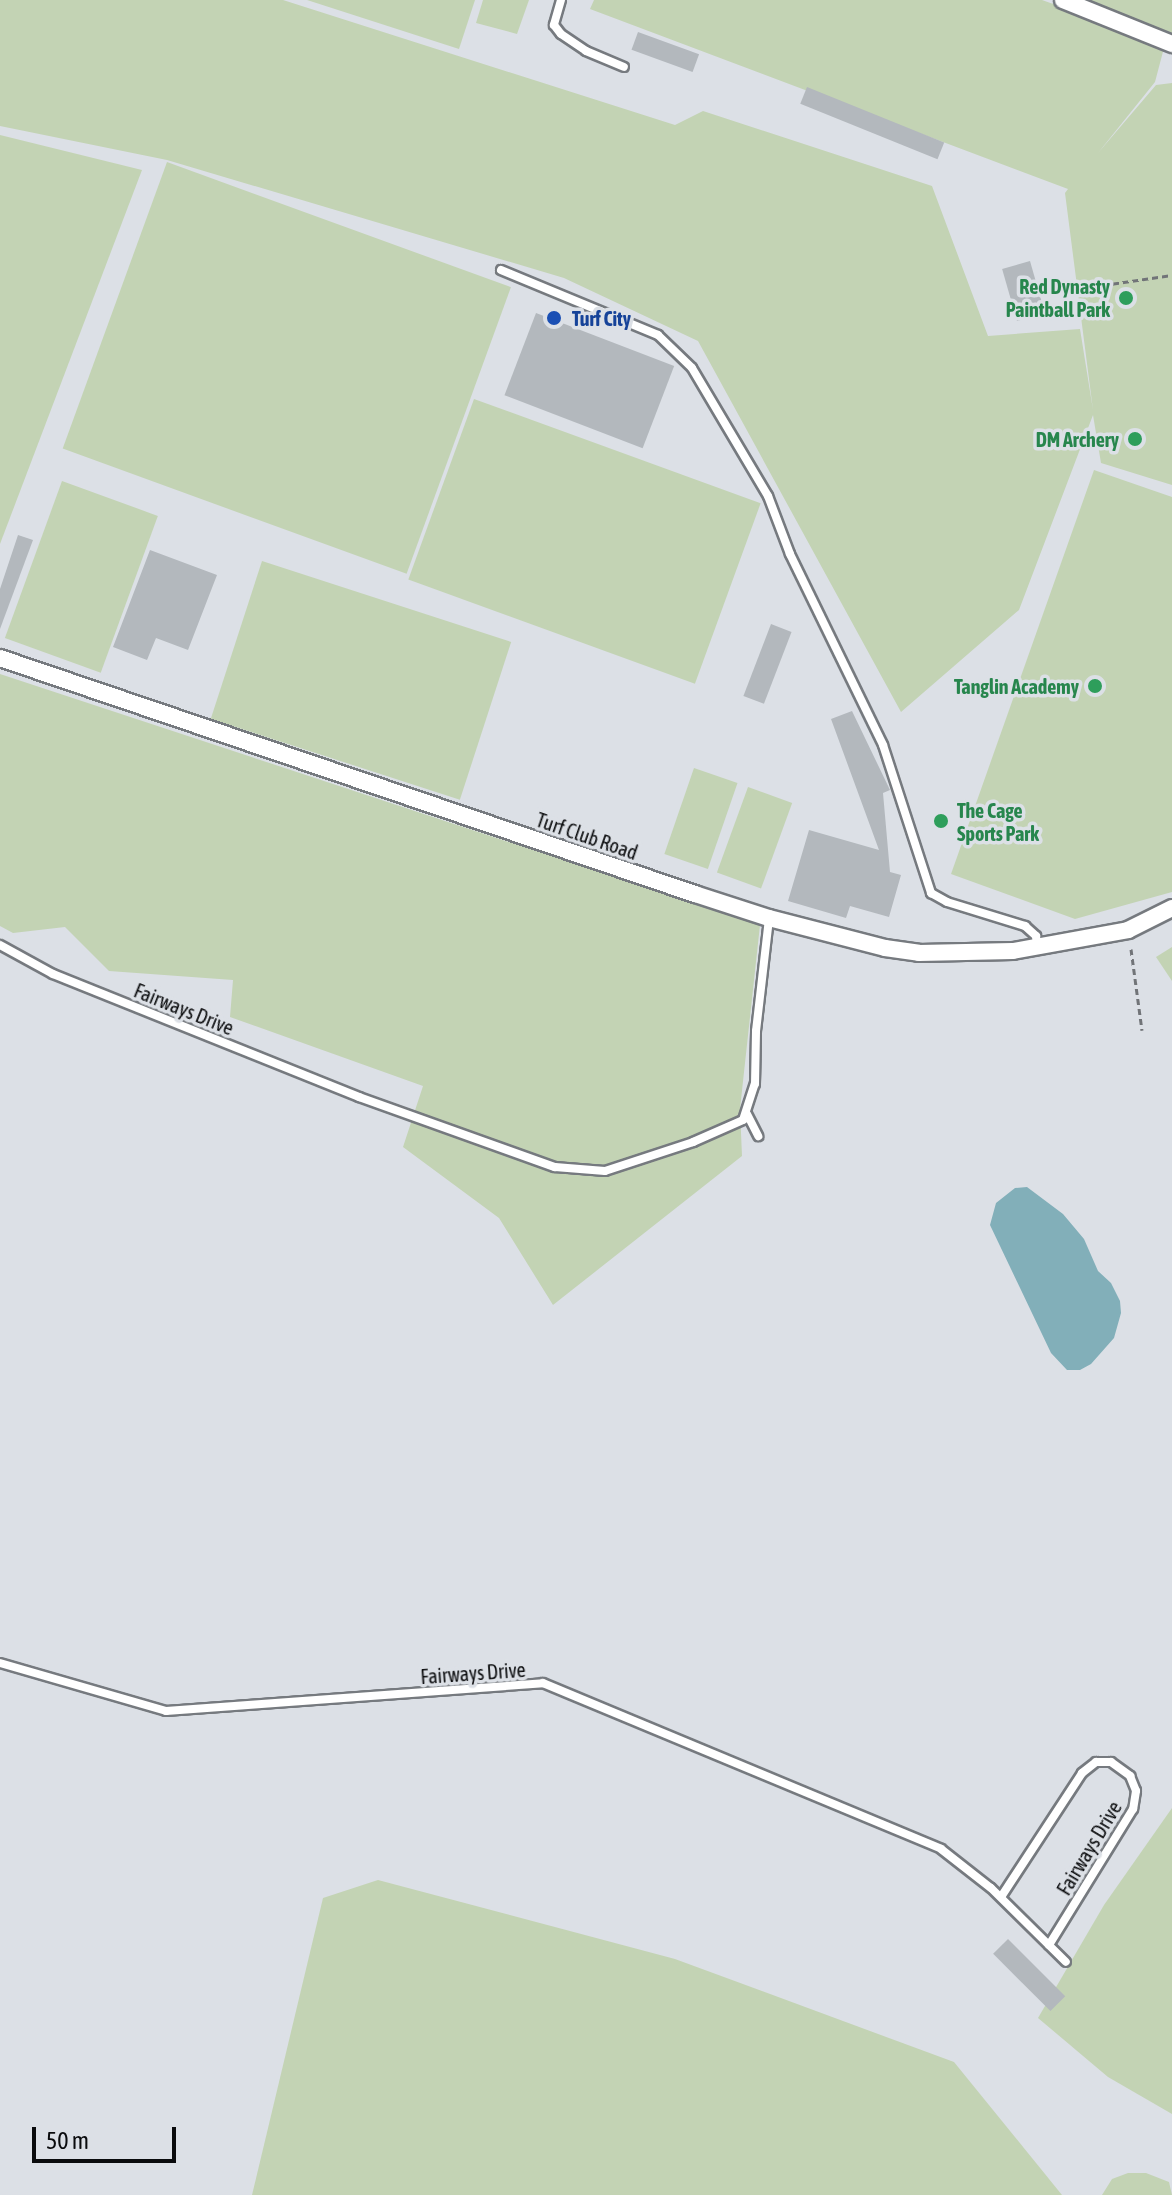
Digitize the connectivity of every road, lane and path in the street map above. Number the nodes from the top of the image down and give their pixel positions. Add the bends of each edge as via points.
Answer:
1 (561, 0) edge
2 (1063, 0) edge
3 (1172, 44) edge
4 (624, 67) dead end
5 (501, 270) dead end
6 (1172, 275) edge
7 (1083, 288) dead end
8 (0, 658) edge
9 (1172, 908) edge
10 (769, 918) junction
11 (1128, 930) junction
12 (0, 945) edge
13 (1037, 946) junction
14 (1142, 1030) dead end
15 (747, 1114) junction
16 (758, 1136) dead end
17 (0, 1663) edge
18 (1001, 1897) junction
19 (1049, 1945) junction
20 (1066, 1962) dead end

1 - 4 lane via 554,25 561,34
2 - 3 street
5 - 13 lane via 658,335 692,368 768,496 790,554 883,745 931,893 1025,926 1036,936
6 - 7 path
8 - 10 street, Turf Club Road
9 - 11 street, Turf Club Road
10 - 13 street, Turf Club Road via 919,953
10 - 15 lane via 755,1084
11 - 13 street, Turf Club Road
11 - 14 path
12 - 15 lane, Fairways Drive via 53,974 359,1097 555,1167 605,1171 693,1142
15 - 16 lane
17 - 18 lane, Fairways Drive via 166,1711 543,1683 941,1849
18 - 19 lane, Fairways Drive
18 - 19 lane, Fairways Drive via 1075,1781 1096,1762 1120,1767 1134,1783 1133,1809
19 - 20 lane, Fairways Drive

